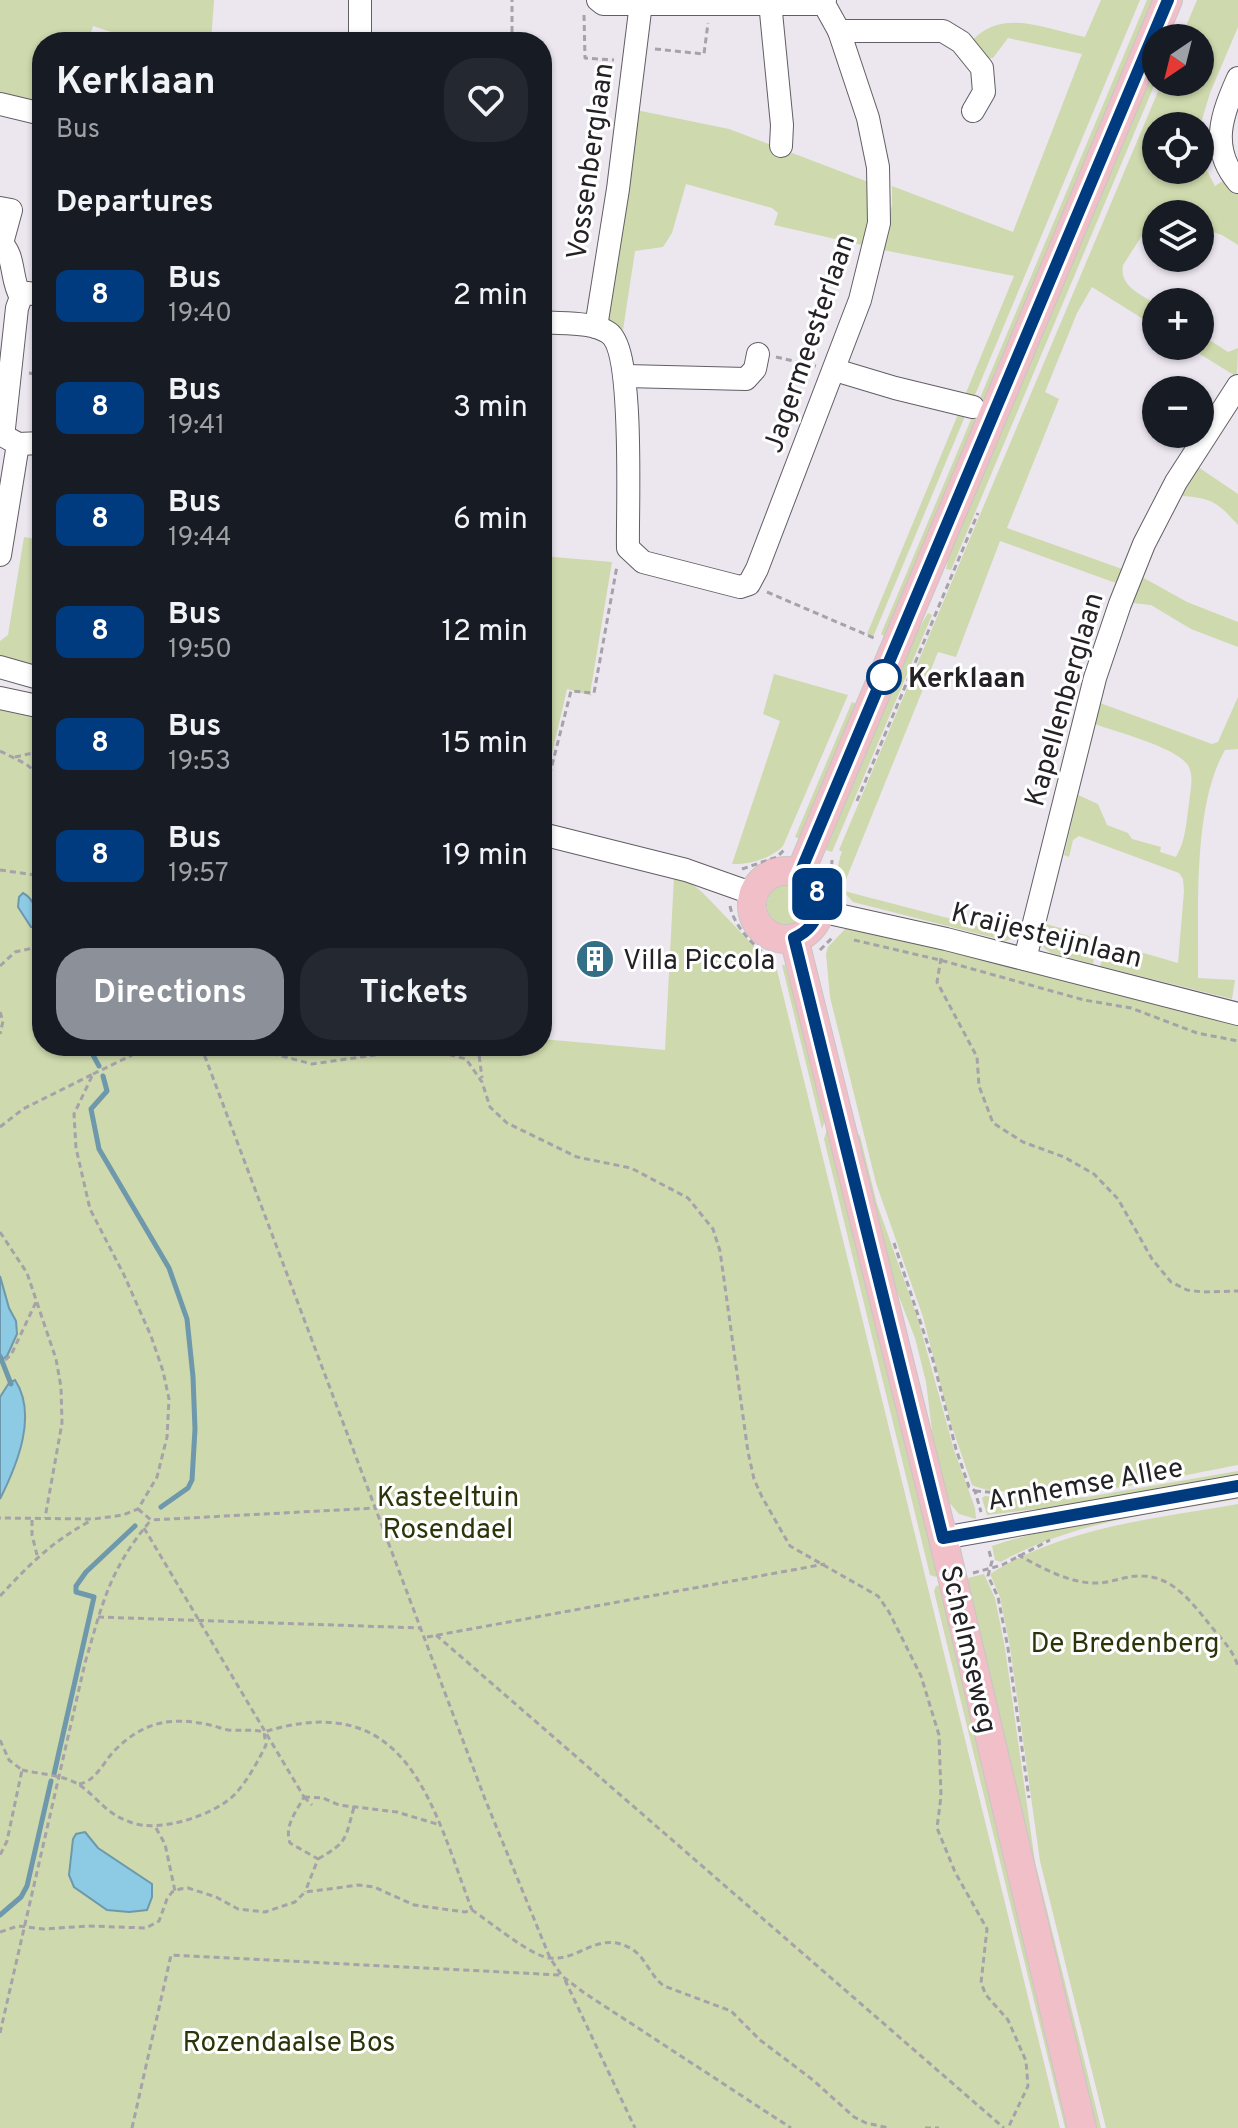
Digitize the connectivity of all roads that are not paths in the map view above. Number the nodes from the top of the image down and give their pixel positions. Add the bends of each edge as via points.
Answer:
1 (360, 0) edge
2 (1168, 0) edge
3 (770, 2) junction
4 (824, 2) edge
5 (641, 3) junction
6 (591, 7) edge
7 (839, 31) junction
8 (360, 32) edge
9 (1238, 78) edge
10 (0, 104) edge
11 (973, 111) dead end
12 (32, 112) edge
13 (781, 146) dead end
14 (1238, 182) edge
15 (0, 208) edge
16 (1, 242) edge
17 (31, 296) edge
18 (552, 323) edge
19 (596, 327) junction
20 (758, 354) road end
21 (835, 370) junction
22 (626, 376) junction
23 (4, 378) edge
24 (1238, 386) edge
25 (973, 407) dead end
26 (32, 443) edge
27 (18, 444) junction
28 (0, 555) edge
29 (0, 667) edge
30 (32, 676) edge
31 (0, 698) edge
32 (32, 705) edge
33 (552, 836) edge
34 (800, 873) junction
35 (754, 894) junction
36 (830, 913) junction
37 (794, 938) junction
38 (1025, 959) junction
39 (1238, 1014) edge
40 (1238, 1486) edge
41 (943, 1538) junction
42 (1082, 2128) edge

1 - 8 street
2 - 34 main road
3 - 4 street
3 - 5 street
3 - 13 street
4 - 7 street, Jagermeesterlaan
5 - 6 street
5 - 19 street, Vossenberglaan
7 - 11 street via 943,31 952,36 982,68 984,92
7 - 21 street, Jagermeesterlaan via 868,118 878,167 879,223
9 - 14 street via 1219,141
10 - 12 street
15 - 16 street via 11,210
16 - 17 street via 9,252 14,287
17 - 23 street via 17,308
18 - 19 street
19 - 22 street via 619,344
20 - 22 street via 746,379
21 - 22 street, Jagermeesterlaan via 757,569 749,584 740,587 643,562 628,548
21 - 25 street
23 - 27 street via 4,436
24 - 38 street, Kapellenberglaan via 1176,482 1120,604 1095,678
26 - 27 street
27 - 28 street
29 - 30 street
31 - 32 street
33 - 35 street via 686,870
34 - 35 main road via 776,872 764,878
34 - 36 main road
35 - 37 main road via 758,925 775,937
36 - 37 main road
36 - 38 street, Kraijesteijnlaan via 943,950
37 - 41 main road, Schelmseweg
38 - 39 street, Kraijesteijnlaan
40 - 41 street, Arnhemse Allee
41 - 42 main road, Schelmseweg

